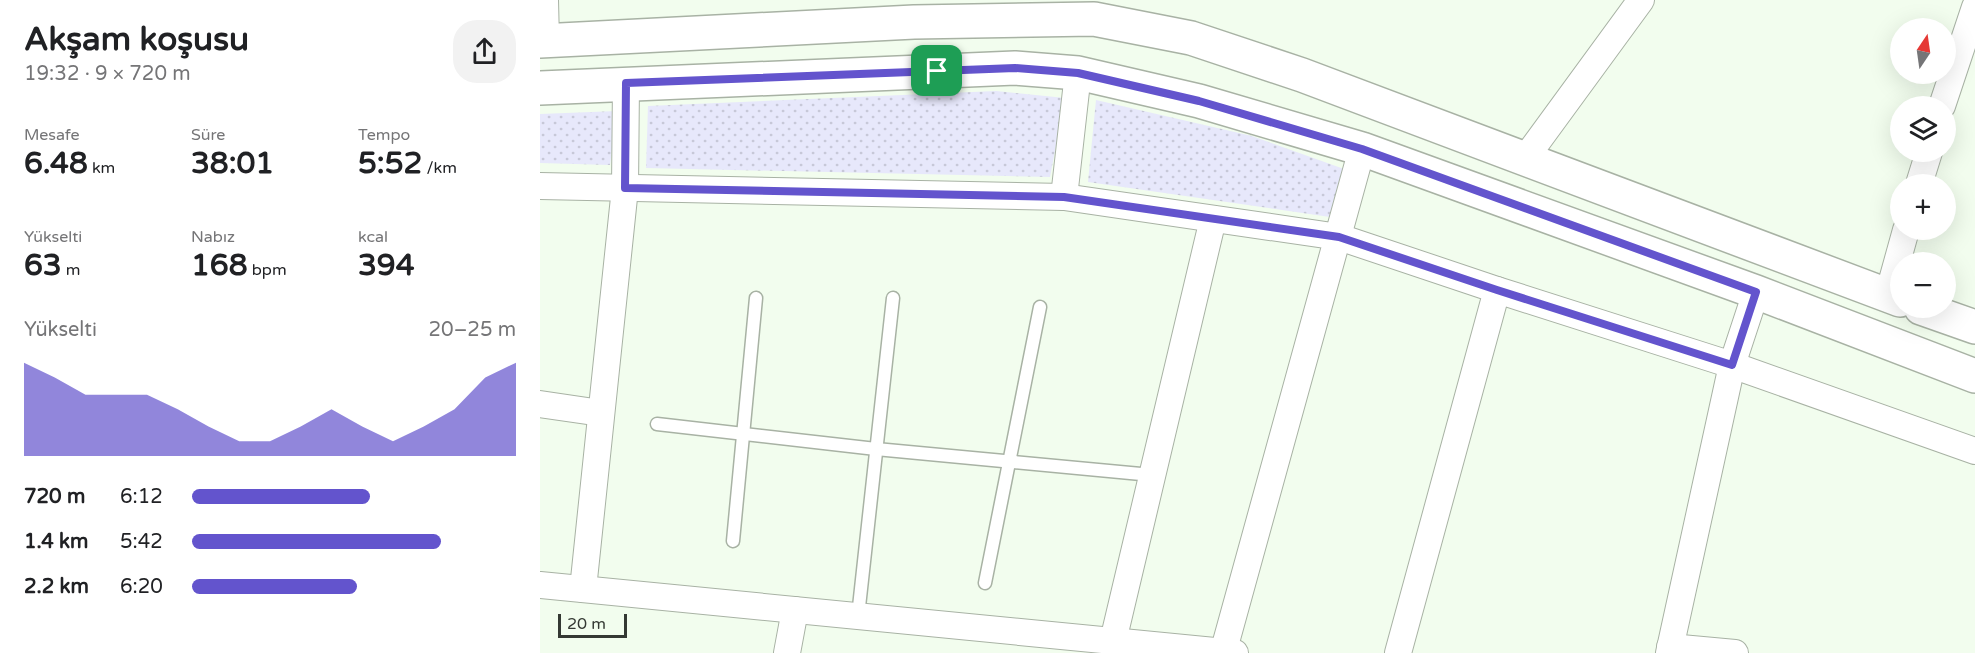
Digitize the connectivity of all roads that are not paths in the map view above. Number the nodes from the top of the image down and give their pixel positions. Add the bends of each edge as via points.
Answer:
1 (545, 0) edge
2 (1641, 0) edge
3 (1975, 7) edge
4 (1096, 9) edge
5 (912, 11) edge
6 (543, 41) edge
7 (1078, 73) junction
8 (626, 83) junction
9 (540, 88) edge
10 (1945, 96) edge
11 (1362, 149) junction
12 (1524, 160) junction
13 (540, 186) edge
14 (625, 188) junction
15 (1064, 197) junction
16 (1213, 219) junction
17 (1339, 237) junction
18 (1497, 290) junction
19 (1756, 292) junction
20 (1890, 297) edge
21 (756, 298) dead end
22 (894, 298) dead end
23 (1040, 307) dead end
24 (1949, 318) edge
25 (1975, 327) edge
26 (1732, 365) junction
27 (1975, 376) edge
28 (540, 404) edge
29 (601, 413) junction
30 (657, 424) dead end
31 (744, 434) junction
32 (876, 449) junction
33 (1975, 451) edge
34 (1009, 462) junction
35 (1141, 474) dead end
36 (733, 541) dead end
37 (985, 583) dead end
38 (540, 585) edge
39 (583, 589) junction
40 (795, 610) junction
41 (858, 616) junction
42 (1113, 641) junction
43 (1669, 650) edge
44 (787, 653) edge
45 (1227, 653) edge
46 (1398, 653) edge
47 (1735, 653) edge

1 - 6 street
2 - 12 street
3 - 10 street
4 - 5 street
4 - 12 street via 1302,75
5 - 6 street
7 - 8 street via 1015,68
7 - 11 street via 1199,101
7 - 15 street
8 - 9 street
8 - 14 street
11 - 17 street
11 - 19 street
12 - 20 street
13 - 14 street
14 - 15 street
14 - 29 street
15 - 16 street
16 - 17 street
16 - 42 street
17 - 18 street
17 - 45 street
18 - 26 street
18 - 46 street
19 - 26 street
19 - 27 street
21 - 31 lane
22 - 32 lane
23 - 34 lane
24 - 25 street
26 - 33 street
26 - 43 street
28 - 29 street
29 - 39 street
30 - 31 lane
31 - 32 lane
31 - 36 lane
32 - 34 lane
32 - 41 lane
34 - 35 lane
34 - 37 lane
38 - 39 street
39 - 40 street
40 - 41 street
40 - 44 street
41 - 42 street
42 - 45 street
43 - 47 street

